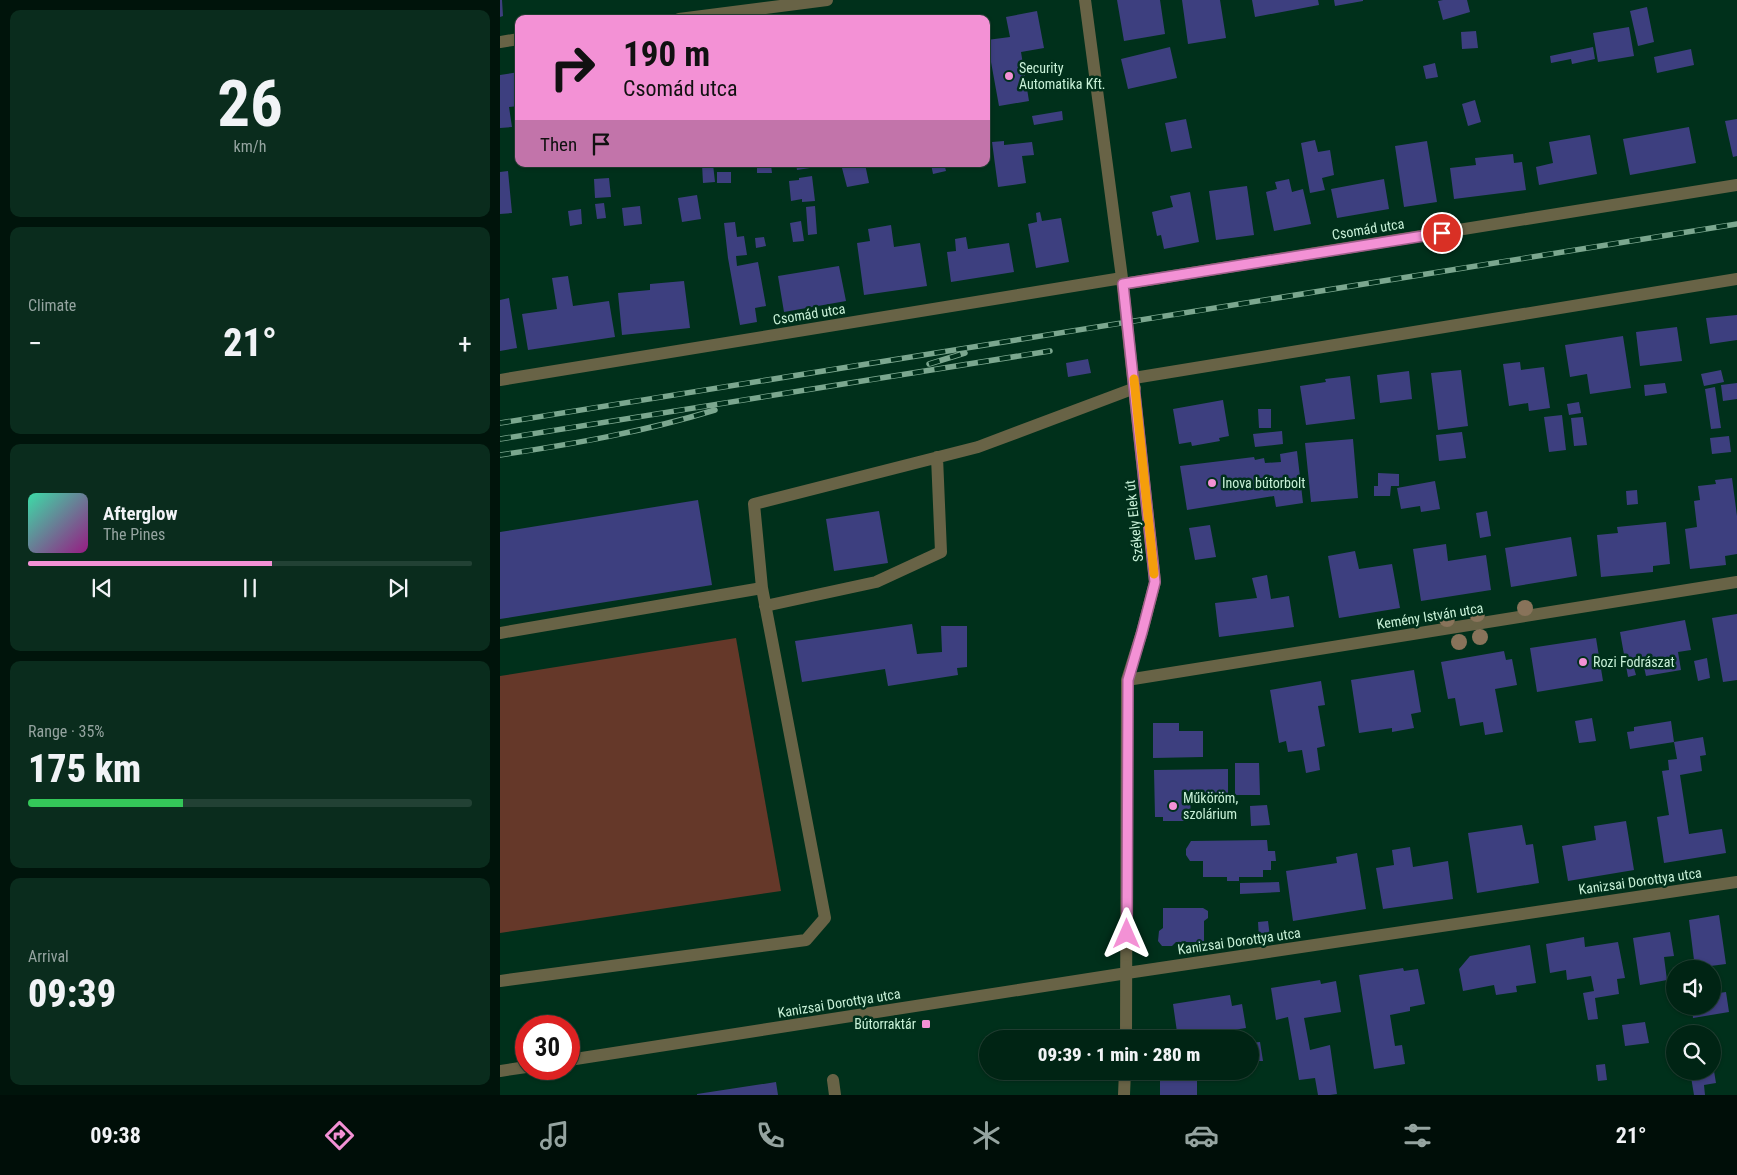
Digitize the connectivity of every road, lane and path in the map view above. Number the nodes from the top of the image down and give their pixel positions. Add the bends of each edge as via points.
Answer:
1 (827, 0) edge
2 (1086, 0) edge
3 (711, 15) edge
4 (515, 40) edge
5 (500, 42) edge
6 (1737, 185) edge
7 (1737, 279) edge
8 (1123, 281) junction
9 (500, 380) edge
10 (1134, 383) junction
11 (938, 457) junction
12 (1737, 582) edge
13 (762, 588) junction
14 (765, 606) junction
15 (500, 633) edge
16 (1128, 680) junction
17 (1737, 882) edge
18 (1127, 973) junction
19 (500, 981) edge
20 (1126, 1030) edge
21 (580, 1058) edge
22 (515, 1069) edge
23 (500, 1071) edge
24 (833, 1080) dead end
25 (1125, 1080) edge
26 (835, 1095) edge
27 (1124, 1095) edge

1 - 3 street
2 - 8 street, Székely Elek út
4 - 5 street
6 - 8 street, Csomád utca
7 - 10 street
8 - 9 street, Csomád utca
8 - 10 street, Székely Elek út
10 - 11 street via 978,446
10 - 16 street, Székely Elek út via 1155,582
11 - 13 street via 754,504
11 - 14 street via 941,552 876,582
12 - 16 street, Kemény István utca
13 - 14 street
13 - 15 street
14 - 19 street via 825,918 806,940
16 - 18 street, Székely Elek út
17 - 18 street, Kanizsai Dorottya utca
18 - 20 street, Székely Elek út
18 - 21 street, Kanizsai Dorottya utca
22 - 23 street
24 - 26 street
25 - 27 street

